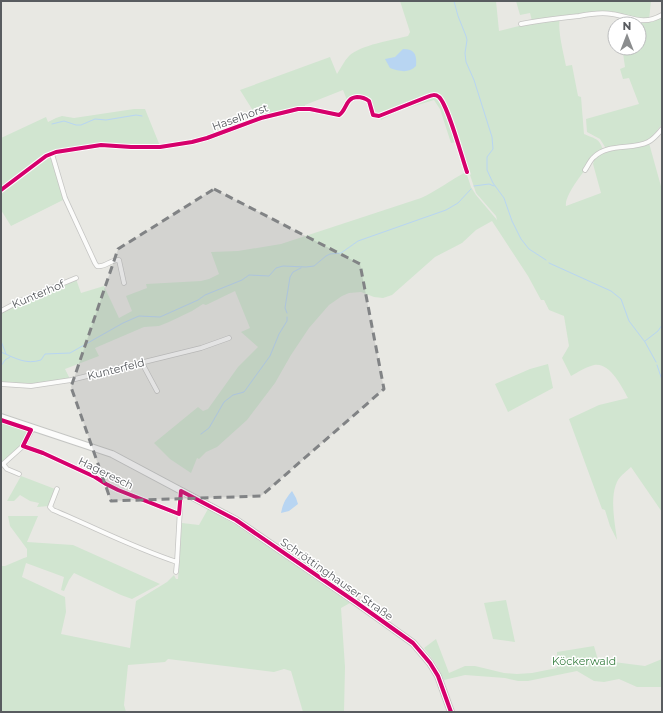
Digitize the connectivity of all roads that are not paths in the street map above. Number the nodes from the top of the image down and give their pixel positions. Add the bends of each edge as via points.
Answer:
1 (662, 15) edge
2 (521, 24) dead end
3 (662, 129) edge
4 (52, 154) junction
5 (585, 170) dead end
6 (467, 172) dead end
7 (1, 190) edge
8 (76, 278) dead end
9 (124, 282) dead end
10 (1, 311) edge
11 (229, 338) dead end
12 (142, 363) junction
13 (1, 384) edge
14 (157, 391) dead end
15 (1, 417) edge
16 (33, 428) junction
17 (23, 446) junction
18 (19, 474) dead end
19 (57, 489) dead end
20 (181, 491) junction
21 (179, 514) junction
22 (176, 562) junction
23 (176, 572) dead end
24 (451, 712) edge

1 - 2 street via 654,20 645,21 601,13
3 - 5 street via 647,143 600,153
4 - 6 street, Haselhorst via 101,144 160,147 192,142 261,118 298,109 310,109 339,116 349,100 355,97 367,99 373,115 379,116 434,95 445,106
4 - 7 street, Haselhorst
4 - 9 street via 65,198 95,263 101,266 119,260
8 - 10 street, Kunterhof
11 - 12 street, Kunterfeld
12 - 13 street, Kunterfeld via 43,385
12 - 14 street
15 - 16 main road, Schröttinghauser Straße
16 - 17 street
16 - 20 main road, Schröttinghauser Straße via 112,454
17 - 18 street via 3,464 7,469
17 - 21 street, Hageresch via 43,452 119,490
19 - 22 street via 50,507 53,510 115,539
20 - 21 street
20 - 24 main road, Schröttinghauser Straße via 236,520 413,644 438,676
21 - 22 street
22 - 23 street

